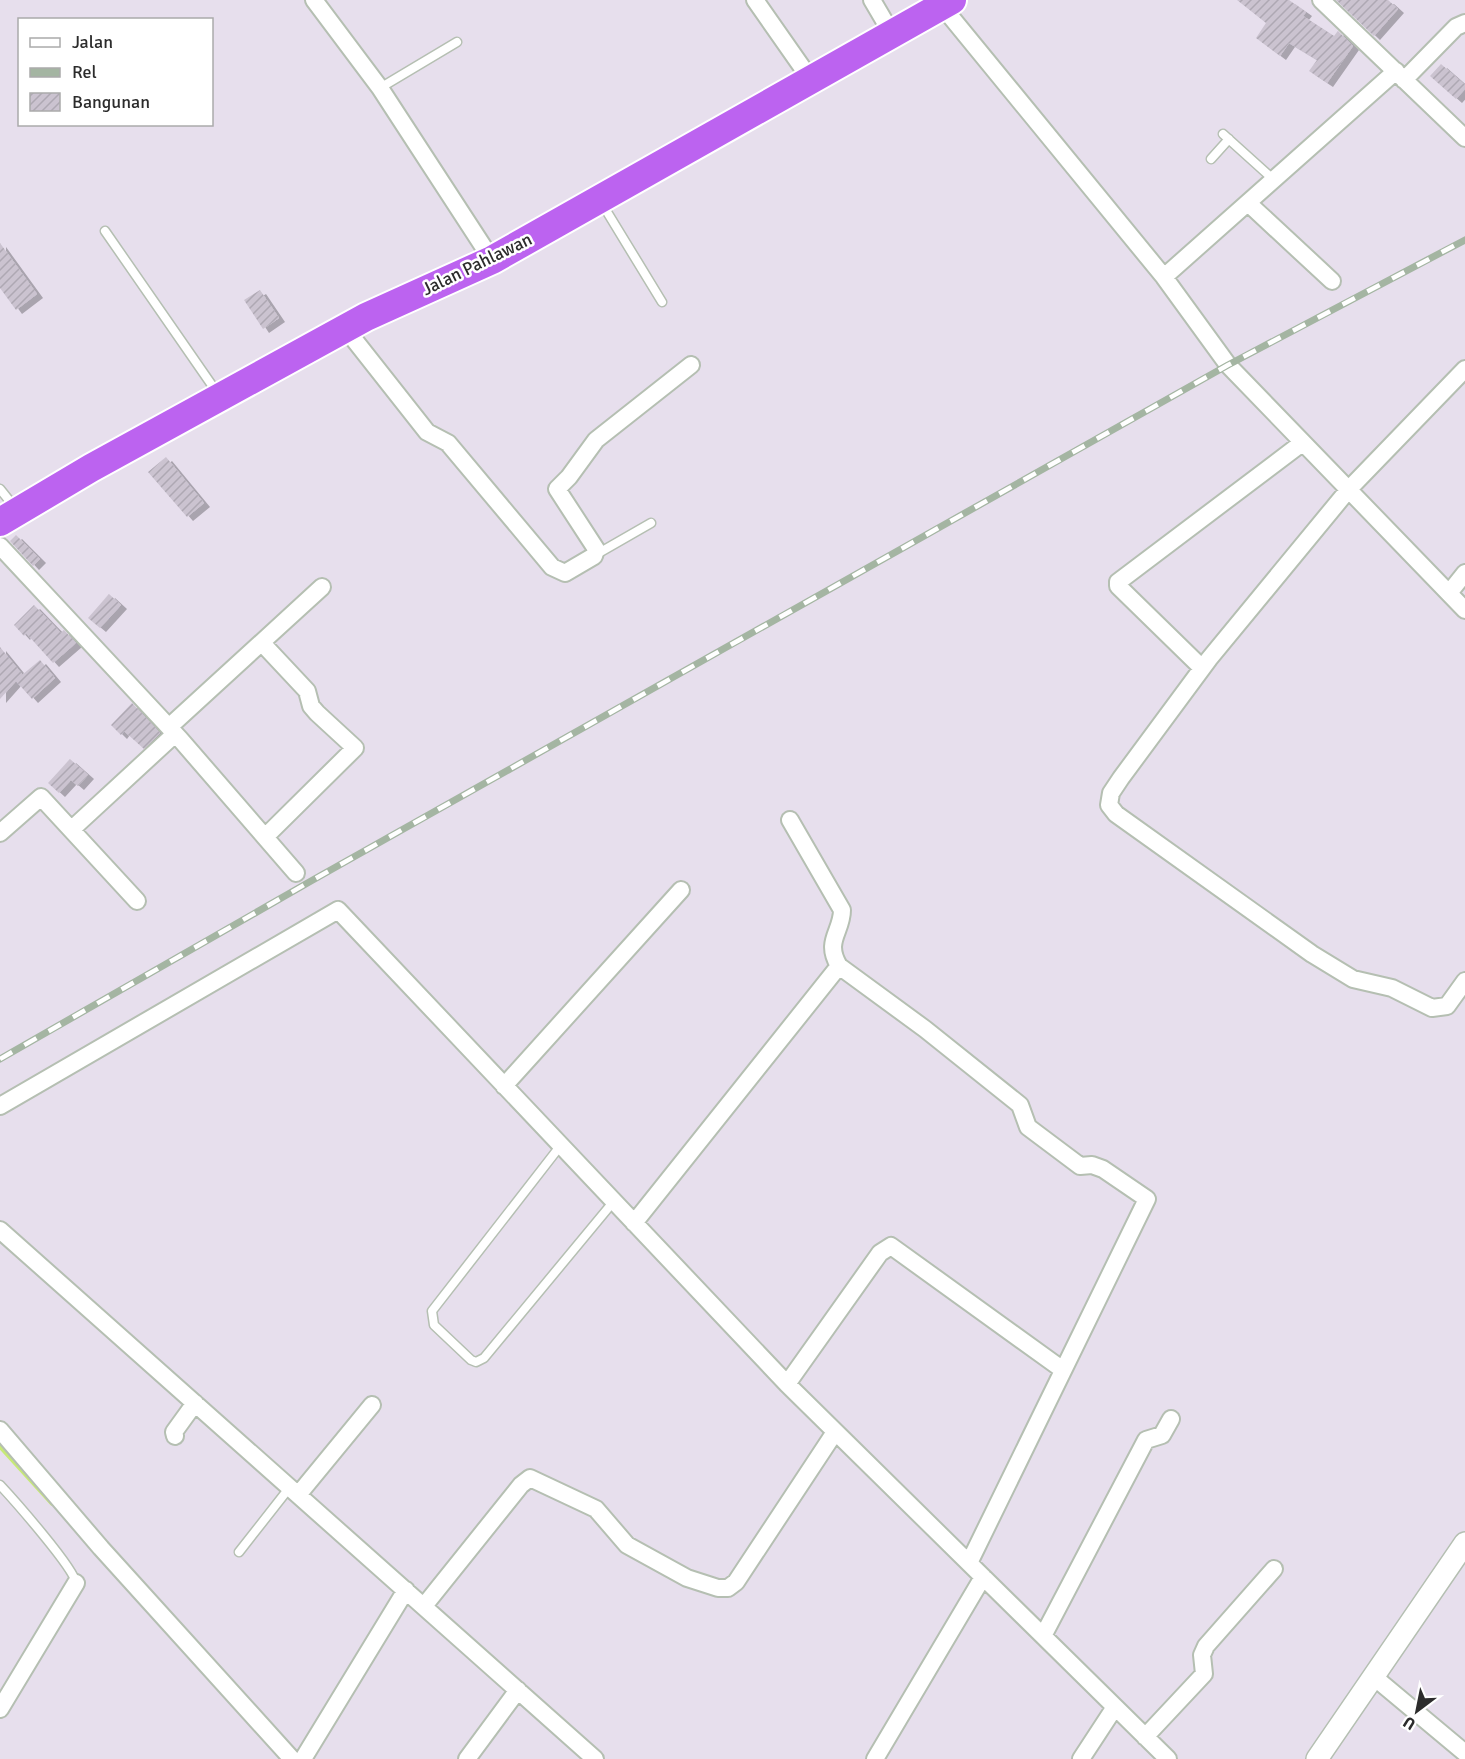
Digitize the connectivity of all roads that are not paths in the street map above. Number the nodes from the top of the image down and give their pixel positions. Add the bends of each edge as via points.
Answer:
1 (314, 0) edge
2 (755, 0) edge
3 (872, 0) edge
4 (1320, 0) edge
5 (947, 3) edge
6 (1465, 23) edge
7 (892, 34) junction
8 (457, 42) dead end
9 (1400, 75) junction
10 (811, 80) junction
11 (380, 88) junction
12 (1465, 138) edge
13 (1211, 159) dead end
14 (1274, 180) junction
15 (599, 200) junction
16 (1248, 203) junction
17 (105, 231) dead end
18 (492, 260) junction
19 (1164, 277) junction
20 (1332, 281) dead end
21 (662, 302) dead end
22 (345, 328) junction
23 (691, 365) dead end
24 (1465, 369) edge
25 (220, 397) junction
26 (1302, 443) junction
27 (0, 489) edge
28 (1349, 489) junction
29 (9, 517) edge
30 (651, 523) dead end
31 (0, 546) edge
32 (596, 554) junction
33 (1465, 573) edge
34 (322, 587) dead end
35 (1449, 593) junction
36 (1465, 610) edge
37 (262, 642) junction
38 (1202, 668) junction
39 (172, 730) junction
40 (790, 820) dead end
41 (72, 829) junction
42 (0, 833) edge
43 (265, 837) junction
44 (297, 873) dead end
45 (681, 890) dead end
46 (137, 901) dead end
47 (839, 966) junction
48 (1465, 981) edge
49 (504, 1086) junction
50 (0, 1106) edge
51 (561, 1145) junction
52 (614, 1201) junction
53 (634, 1223) junction
54 (0, 1230) edge
55 (1063, 1370) junction
56 (787, 1384) junction
57 (195, 1403) junction
58 (372, 1405) dead end
59 (1171, 1419) dead end
60 (0, 1430) edge
61 (835, 1432) junction
62 (175, 1436) dead end
63 (0, 1485) edge
64 (294, 1491) junction
65 (1465, 1543) edge
66 (239, 1552) dead end
67 (969, 1563) junction
68 (1274, 1569) dead end
69 (983, 1577) junction
70 (76, 1583) joint
71 (406, 1590) junction
72 (424, 1606) junction
73 (1043, 1636) junction
74 (1374, 1677) junction
75 (518, 1690) junction
76 (1115, 1707) junction
77 (0, 1709) edge
78 (1145, 1737) junction
79 (1465, 1753) edge
80 (292, 1759) edge
81 (303, 1759) edge
82 (467, 1759) edge
83 (595, 1759) edge
84 (875, 1759) edge
85 (1081, 1759) edge
86 (1168, 1759) edge
87 (1317, 1759) edge

1 - 11 street
2 - 10 street
3 - 7 street
4 - 9 street
5 - 7 highway, Jalan Pahlawan
5 - 19 street
6 - 9 street
7 - 10 highway, Jalan Pahlawan
8 - 11 lane
9 - 12 street
9 - 14 street
10 - 15 highway, Jalan Pahlawan
11 - 18 street
13 - 14 lane via 1226,136
14 - 16 street
15 - 18 highway, Jalan Pahlawan
15 - 21 lane
16 - 19 street
16 - 20 street
17 - 25 lane
18 - 22 highway, Jalan Pahlawan
19 - 26 street via 1228,364
22 - 25 highway, Jalan Pahlawan
22 - 32 street via 427,432 448,443 552,567 565,573
23 - 32 street via 596,440 557,489 592,541
24 - 28 street
25 - 29 highway, Jalan Pahlawan
26 - 28 street
26 - 38 street via 1118,582
27 - 29 lane
28 - 35 street
28 - 38 street
30 - 32 lane
31 - 39 street
33 - 35 street
34 - 37 street
35 - 36 street
37 - 39 street
37 - 43 street via 307,691 317,713 355,748
38 - 48 street via 1121,778 1109,799 1111,809 1312,954 1353,979 1392,988 1438,1008 1447,1006
39 - 41 street
39 - 43 street
40 - 47 street via 842,910 832,951
41 - 42 street via 41,797
41 - 46 street
43 - 44 street
45 - 49 street
47 - 53 street
47 - 55 street via 1020,1106 1028,1127 1080,1166 1103,1169 1147,1199
49 - 50 street via 338,910
49 - 51 street
51 - 52 street
51 - 52 lane via 432,1311 434,1326 471,1360 484,1358
52 - 53 street
53 - 56 street
54 - 57 street
55 - 56 street via 891,1246 880,1253
55 - 67 street
56 - 61 street
57 - 62 street
57 - 64 street
58 - 64 street
59 - 73 street via 1162,1435 1146,1440
60 - 80 street
61 - 67 street
61 - 72 street via 736,1582 728,1588 687,1578 627,1545 596,1509 530,1479 521,1485
63 - 70 lane
64 - 66 lane
64 - 71 street
65 - 74 street
67 - 69 street
68 - 78 street via 1206,1646 1202,1655 1204,1674
69 - 73 street
69 - 84 street
70 - 77 street
71 - 72 street
71 - 81 street
72 - 75 street
73 - 76 street
74 - 79 street
74 - 87 street
75 - 82 street
75 - 83 street
76 - 78 street
76 - 85 street
78 - 86 street

